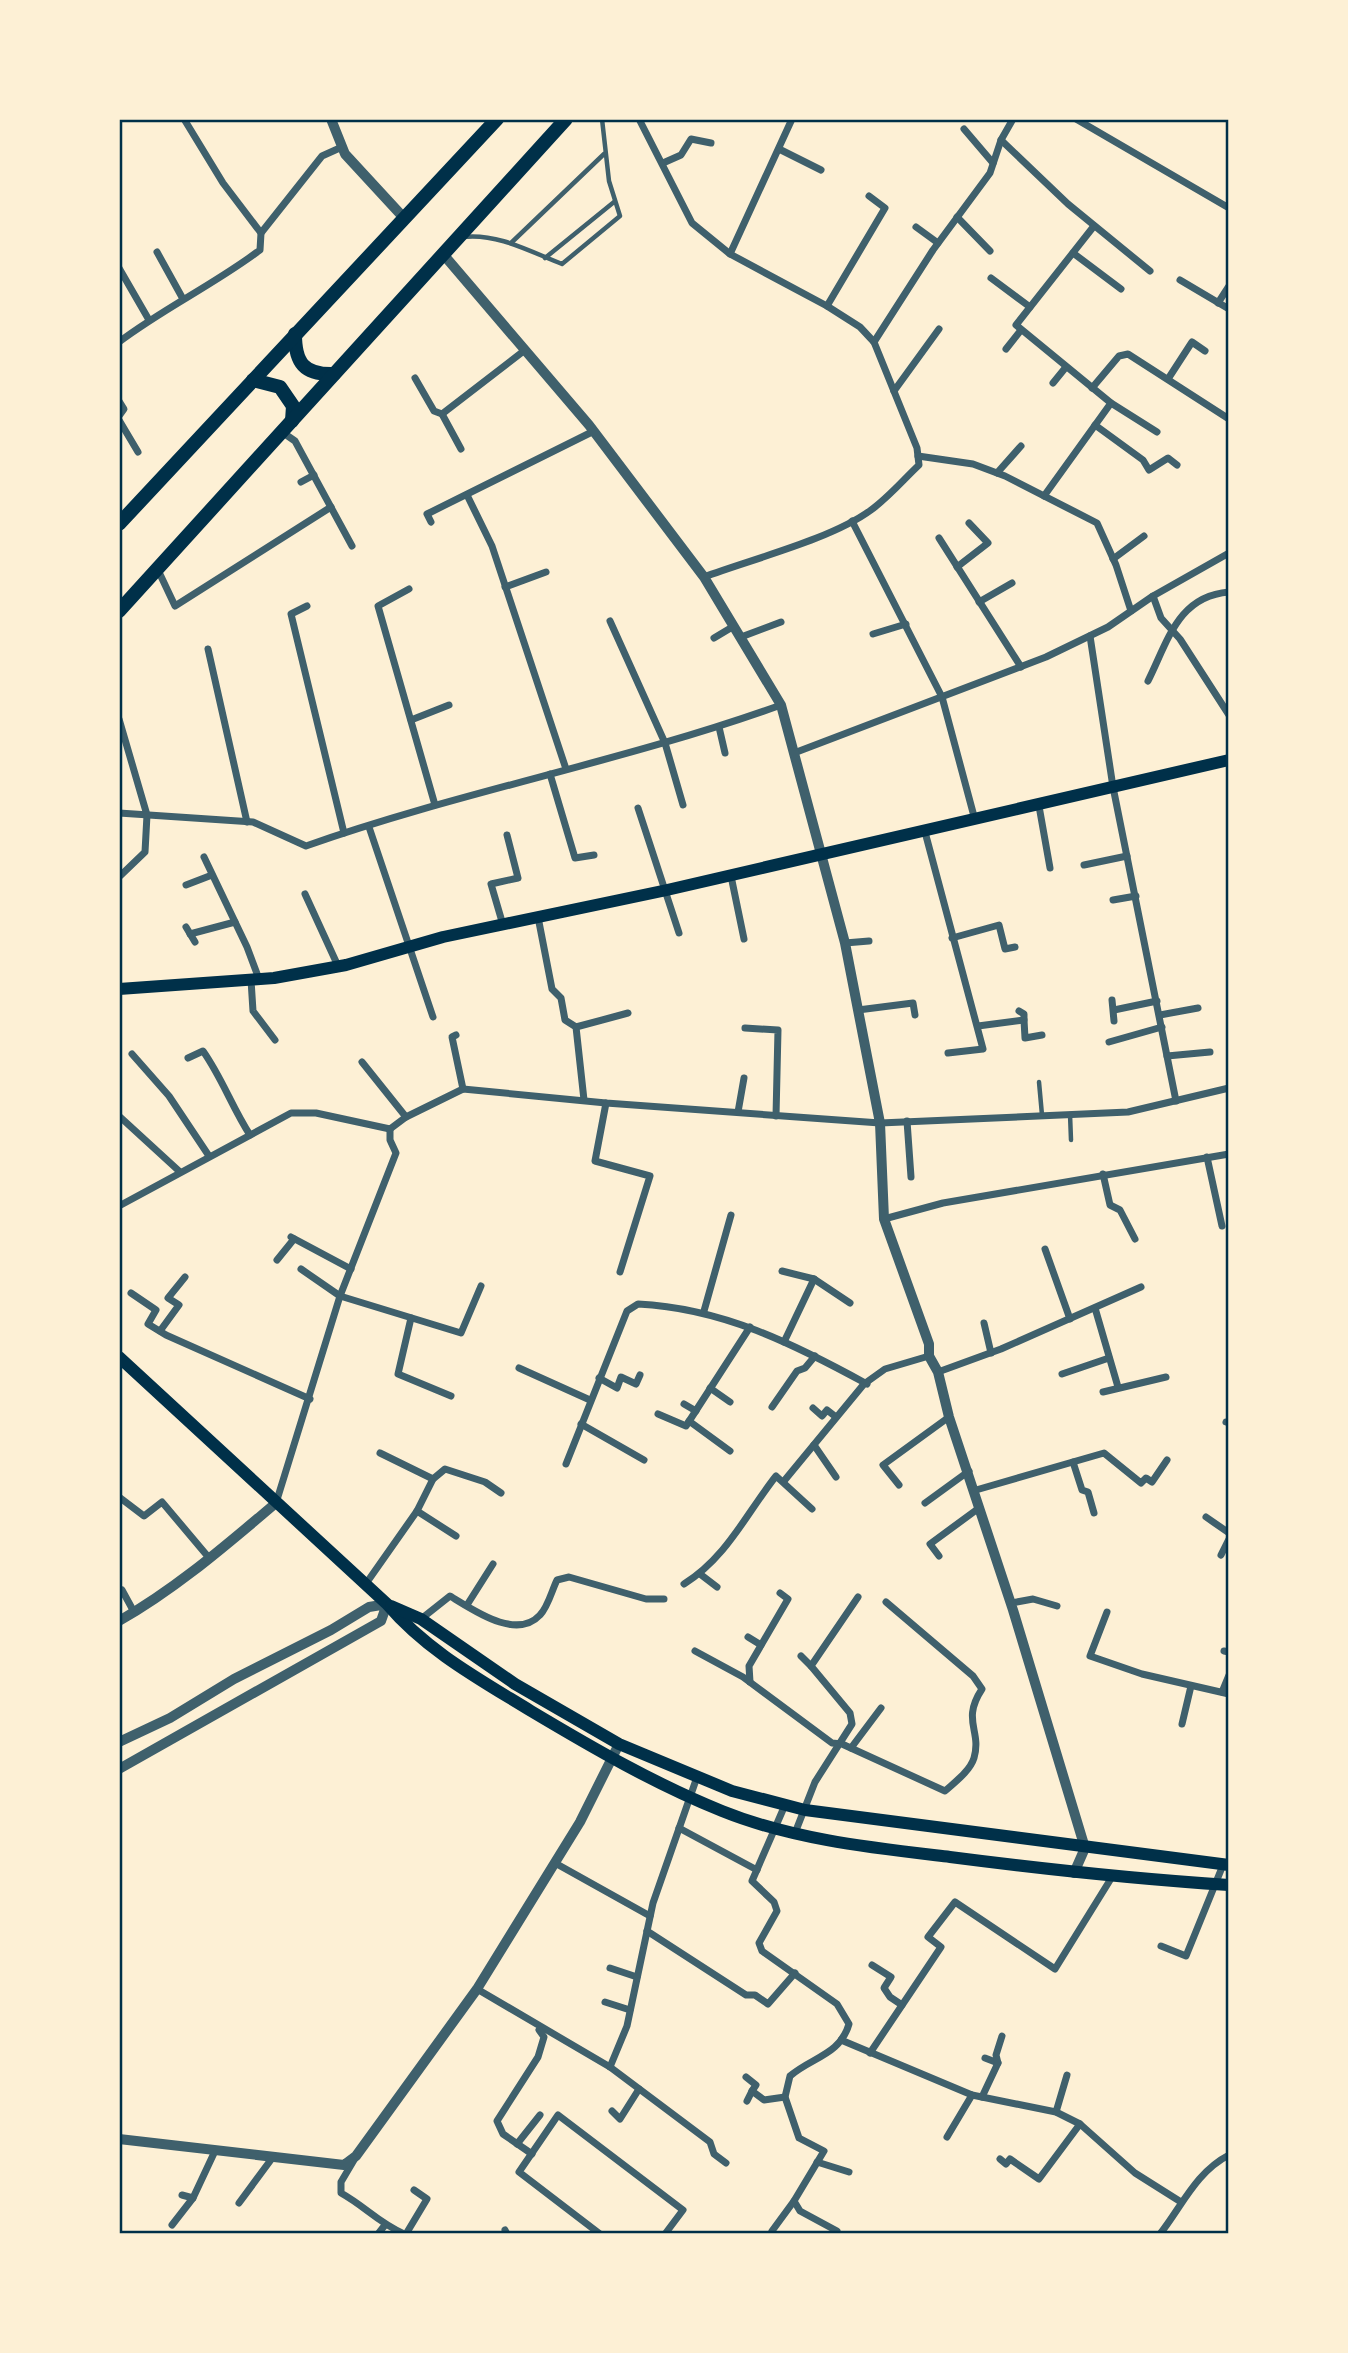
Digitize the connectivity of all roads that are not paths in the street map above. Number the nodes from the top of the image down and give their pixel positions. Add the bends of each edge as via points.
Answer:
1 (184, 119) edge
2 (331, 119) edge
3 (497, 119) edge
4 (566, 119) edge
5 (602, 119) edge
6 (639, 119) edge
7 (792, 119) edge
8 (1013, 119) edge
9 (1076, 119) edge
10 (964, 129) dead end
11 (1001, 140) junction
12 (711, 143) dead end
13 (342, 148) junction
14 (779, 149) junction
15 (604, 154) junction
16 (663, 163) junction
17 (993, 163) junction
18 (821, 170) dead end
19 (869, 196) dead end
20 (614, 202) junction
21 (1229, 208) edge
22 (957, 217) junction
23 (404, 218) junction
24 (1094, 226) junction
25 (916, 227) dead end
26 (261, 233) junction
27 (458, 237) junction
28 (511, 243) junction
29 (938, 243) junction
30 (990, 251) dead end
31 (157, 252) dead end
32 (1073, 253) junction
33 (443, 254) junction
34 (730, 254) junction
35 (545, 258) junction
36 (119, 268) edge
37 (1150, 271) dead end
38 (990, 278) dead end
39 (1180, 280) dead end
40 (1229, 286) edge
41 (1121, 289) dead end
42 (183, 299) junction
43 (1218, 303) junction
44 (827, 306) junction
45 (1030, 307) junction
46 (1229, 309) edge
47 (149, 320) junction
48 (1018, 327) junction
49 (939, 330) dead end
50 (295, 334) junction
51 (119, 342) edge
52 (874, 342) junction
53 (1006, 349) dead end
54 (524, 350) junction
55 (1205, 351) dead end
56 (1066, 367) junction
57 (334, 374) junction
58 (415, 378) dead end
59 (1168, 379) junction
60 (253, 380) junction
61 (1053, 383) dead end
62 (1092, 388) junction
63 (894, 391) junction
64 (119, 401) edge
65 (1111, 403) junction
66 (442, 414) junction
67 (119, 418) edge
68 (1229, 419) edge
69 (1095, 425) junction
70 (287, 426) junction
71 (594, 432) junction
72 (1157, 432) dead end
73 (1021, 446) dead end
74 (460, 449) dead end
75 (138, 452) dead end
76 (918, 456) junction
77 (1177, 465) dead end
78 (997, 473) junction
79 (314, 475) junction
80 (300, 482) dead end
81 (467, 495) junction
82 (1044, 496) junction
83 (331, 507) junction
84 (852, 521) junction
85 (431, 522) dead end
86 (968, 523) dead end
87 (119, 524) edge
88 (1144, 536) dead end
89 (939, 538) dead end
90 (352, 546) dead end
91 (1229, 553) edge
92 (1113, 559) junction
93 (957, 567) junction
94 (158, 569) junction
95 (546, 572) dead end
96 (704, 577) junction
97 (1012, 583) dead end
98 (505, 587) junction
99 (409, 589) dead end
100 (1229, 592) edge
101 (1153, 596) junction
102 (979, 602) junction
103 (307, 606) dead end
104 (119, 611) edge
105 (1131, 611) junction
106 (610, 621) dead end
107 (780, 622) dead end
108 (906, 624) junction
109 (734, 626) junction
110 (1173, 631) junction
111 (873, 634) dead end
112 (1090, 636) junction
113 (741, 637) junction
114 (713, 638) dead end
115 (208, 649) dead end
116 (1021, 667) junction
117 (1148, 681) dead end
118 (942, 697) junction
119 (449, 705) dead end
120 (781, 705) junction
121 (1229, 715) edge
122 (119, 719) edge
123 (411, 720) junction
124 (719, 727) junction
125 (665, 743) junction
126 (725, 753) dead end
127 (794, 753) junction
128 (1229, 760) edge
129 (566, 769) junction
130 (550, 774) junction
131 (1113, 787) junction
132 (435, 805) junction
133 (682, 805) dead end
134 (1039, 806) junction
135 (638, 808) dead end
136 (119, 813) edge
137 (147, 815) junction
138 (975, 820) junction
139 (247, 822) junction
140 (369, 827) junction
141 (925, 832) junction
142 (344, 833) junction
143 (507, 835) dead end
144 (594, 855) dead end
145 (821, 855) junction
146 (1127, 856) junction
147 (204, 857) dead end
148 (1084, 865) dead end
149 (1050, 868) dead end
150 (212, 875) junction
151 (731, 876) junction
152 (119, 877) edge
153 (186, 885) dead end
154 (663, 891) junction
155 (305, 894) dead end
156 (1136, 896) junction
157 (1113, 900) dead end
158 (538, 917) junction
159 (235, 922) junction
160 (503, 925) junction
161 (679, 933) dead end
162 (952, 938) junction
163 (744, 939) dead end
164 (869, 941) dead end
165 (195, 942) dead end
166 (845, 943) junction
167 (410, 946) junction
168 (1016, 947) dead end
169 (338, 966) junction
170 (255, 980) junction
171 (119, 989) edge
172 (1112, 1000) dead end
173 (1157, 1001) junction
174 (1198, 1008) dead end
175 (858, 1010) junction
176 (1114, 1010) junction
177 (1019, 1011) dead end
178 (628, 1013) dead end
179 (915, 1015) dead end
180 (1160, 1015) junction
181 (433, 1017) dead end
182 (1024, 1020) junction
183 (1114, 1021) dead end
184 (978, 1026) junction
185 (576, 1027) junction
186 (1162, 1027) junction
187 (745, 1028) dead end
188 (456, 1035) dead end
189 (1042, 1035) dead end
190 (275, 1040) dead end
191 (1110, 1042) dead end
192 (1210, 1052) dead end
193 (948, 1053) dead end
194 (132, 1055) dead end
195 (1167, 1056) junction
196 (188, 1058) dead end
197 (362, 1062) dead end
198 (744, 1078) dead end
199 (1039, 1082) dead end
200 (1229, 1088) edge
201 (463, 1090) junction
202 (584, 1100) junction
203 (1175, 1101) junction
204 (606, 1103) junction
205 (738, 1112) junction
206 (1070, 1114) junction
207 (1042, 1115) junction
208 (119, 1116) edge
209 (776, 1116) junction
210 (406, 1117) junction
211 (907, 1121) junction
212 (880, 1123) junction
213 (390, 1129) junction
214 (250, 1135) junction
215 (1071, 1140) dead end
216 (1229, 1154) edge
217 (208, 1156) junction
218 (1207, 1157) junction
219 (179, 1171) junction
220 (1103, 1174) junction
221 (911, 1177) dead end
222 (119, 1206) edge
223 (731, 1215) dead end
224 (884, 1219) junction
225 (1222, 1226) dead end
226 (1135, 1239) dead end
227 (1045, 1249) dead end
228 (277, 1260) dead end
229 (301, 1269) dead end
230 (351, 1269) junction
231 (782, 1271) dead end
232 (620, 1272) dead end
233 (185, 1277) dead end
234 (814, 1279) junction
235 (481, 1286) dead end
236 (1141, 1287) dead end
237 (131, 1293) dead end
238 (340, 1296) junction
239 (850, 1303) dead end
240 (1095, 1308) junction
241 (704, 1311) junction
242 (411, 1318) junction
243 (1070, 1319) junction
244 (984, 1323) dead end
245 (750, 1327) junction
246 (160, 1331) junction
247 (784, 1342) junction
248 (991, 1353) junction
249 (815, 1356) junction
250 (929, 1356) junction
251 (119, 1357) edge
252 (1109, 1358) junction
253 (519, 1368) dead end
254 (938, 1372) junction
255 (1062, 1374) dead end
256 (640, 1375) dead end
257 (1166, 1377) dead end
258 (599, 1378) junction
259 (867, 1384) junction
260 (1118, 1387) junction
261 (710, 1388) junction
262 (1103, 1392) dead end
263 (451, 1395) dead end
264 (310, 1399) junction
265 (590, 1400) junction
266 (730, 1402) dead end
267 (684, 1404) dead end
268 (772, 1407) dead end
269 (813, 1408) dead end
270 (696, 1411) junction
271 (658, 1413) dead end
272 (836, 1417) junction
273 (950, 1417) junction
274 (689, 1421) junction
275 (581, 1424) junction
276 (814, 1445) junction
277 (730, 1451) dead end
278 (380, 1453) dead end
279 (644, 1460) dead end
280 (1167, 1460) dead end
281 (1073, 1462) junction
282 (566, 1465) dead end
283 (969, 1471) junction
284 (836, 1477) dead end
285 (433, 1479) junction
286 (784, 1481) junction
287 (899, 1485) dead end
288 (976, 1490) junction
289 (501, 1493) dead end
290 (119, 1497) edge
291 (276, 1503) junction
292 (925, 1503) dead end
293 (979, 1508) junction
294 (812, 1509) dead end
295 (417, 1511) junction
296 (1094, 1513) dead end
297 (1206, 1517) dead end
298 (1229, 1533) edge
299 (456, 1536) dead end
300 (1229, 1539) edge
301 (1221, 1555) dead end
302 (939, 1556) dead end
303 (210, 1559) junction
304 (493, 1564) dead end
305 (700, 1574) junction
306 (365, 1584) junction
307 (684, 1584) dead end
308 (717, 1587) dead end
309 (122, 1590) dead end
310 (780, 1593) dead end
311 (858, 1597) dead end
312 (664, 1600) dead end
313 (886, 1602) dead end
314 (1011, 1603) junction
315 (387, 1604) junction
316 (467, 1605) junction
317 (1057, 1606) dead end
318 (134, 1612) junction
319 (1107, 1612) dead end
320 (421, 1619) junction
321 (119, 1621) edge
322 (748, 1637) dead end
323 (761, 1644) junction
324 (695, 1651) dead end
325 (801, 1656) dead end
326 (811, 1666) junction
327 (1229, 1675) edge
328 (750, 1682) junction
329 (1191, 1686) junction
330 (1226, 1693) edge
331 (197, 1702) junction
332 (881, 1708) dead end
333 (209, 1721) junction
334 (1182, 1724) dead end
335 (119, 1742) edge
336 (618, 1744) junction
337 (842, 1744) junction
338 (851, 1748) junction
339 (612, 1760) junction
340 (119, 1769) edge
341 (697, 1777) junction
342 (690, 1796) junction
343 (785, 1805) junction
344 (805, 1810) junction
345 (679, 1828) junction
346 (776, 1828) junction
347 (795, 1833) junction
348 (1085, 1848) junction
349 (555, 1863) junction
350 (1226, 1865) edge
351 (757, 1870) junction
352 (1074, 1873) junction
353 (1112, 1877) junction
354 (1223, 1884) edge
355 (650, 1916) junction
356 (647, 1931) junction
357 (1161, 1946) dead end
358 (872, 1965) dead end
359 (610, 1968) dead end
360 (794, 1973) junction
361 (637, 1977) junction
362 (477, 1989) junction
363 (605, 2002) dead end
364 (902, 2005) junction
365 (631, 2010) junction
366 (537, 2027) junction
367 (1002, 2035) dead end
368 (844, 2038) junction
369 (870, 2053) junction
370 (985, 2058) dead end
371 (998, 2063) junction
372 (610, 2067) junction
373 (1067, 2075) dead end
374 (746, 2077) dead end
375 (639, 2089) junction
376 (752, 2091) junction
377 (972, 2095) junction
378 (785, 2097) junction
379 (982, 2097) junction
380 (747, 2101) dead end
381 (612, 2111) dead end
382 (1056, 2112) junction
383 (540, 2115) dead end
384 (1080, 2124) junction
385 (947, 2137) dead end
386 (119, 2139) edge
387 (517, 2144) junction
388 (215, 2151) junction
389 (533, 2154) junction
390 (1229, 2155) edge
391 (356, 2156) junction
392 (273, 2157) junction
393 (1000, 2159) dead end
394 (817, 2162) junction
395 (726, 2163) dead end
396 (849, 2172) dead end
397 (414, 2190) dead end
398 (182, 2195) dead end
399 (193, 2198) junction
400 (794, 2201) junction
401 (1181, 2202) junction
402 (239, 2203) dead end
403 (172, 2225) dead end
404 (385, 2225) junction
405 (830, 2225) junction
406 (772, 2231) dead end
407 (837, 2231) dead end
408 (378, 2234) edge
409 (405, 2234) edge
410 (600, 2234) edge
411 (665, 2234) edge
412 (826, 2234) edge
413 (1160, 2234) edge

1 - 26 street via 223,183
2 - 13 street
3 - 23 main road
4 - 27 main road
5 - 15 lane
6 - 16 street
7 - 14 street
8 - 11 street
9 - 21 street
10 - 17 street
11 - 17 street
11 - 24 street
12 - 16 street via 691,139 681,155
13 - 23 street
13 - 26 street via 322,156
14 - 18 street
14 - 34 street
15 - 20 lane
15 - 28 lane
16 - 34 street via 692,223
17 - 22 street
19 - 44 street via 885,208
20 - 35 lane
20 - 35 lane via 620,216 562,264
22 - 29 street
22 - 30 street
23 - 50 main road
24 - 32 street
24 - 37 street
25 - 29 street
26 - 42 street via 260,250
27 - 28 lane
27 - 33 main road
28 - 35 lane
29 - 52 street
31 - 42 street
32 - 41 street
32 - 45 street
33 - 54 street
33 - 57 main road
34 - 44 street
36 - 47 street
38 - 45 street
39 - 43 street
40 - 43 street
42 - 47 street
43 - 46 street
44 - 52 street
45 - 48 street
47 - 51 street
48 - 53 street
48 - 56 street
49 - 63 street
50 - 57 main road via 295,354 304,366 317,375
50 - 60 main road
52 - 63 street
54 - 66 street
54 - 71 street
55 - 59 street via 1192,342
56 - 61 street
56 - 62 street
57 - 70 main road
58 - 66 street via 434,411
59 - 62 street via 1128,354 1119,356
59 - 68 street
60 - 70 main road via 280,387 293,406
60 - 87 main road
62 - 65 street
63 - 76 street
64 - 67 street via 124,409
65 - 69 street
65 - 72 street
66 - 74 street
67 - 75 street
69 - 77 street via 1143,460 1149,470 1168,458
69 - 82 street
70 - 79 street
70 - 94 main road
71 - 81 street
71 - 96 street
73 - 78 street
76 - 78 street via 973,464
76 - 84 street via 919,465 871,510
78 - 82 street
79 - 80 street
79 - 83 street
81 - 85 street via 427,514
81 - 98 street via 492,546
82 - 92 street via 1097,523
83 - 90 street
83 - 94 street via 175,606
84 - 96 street
84 - 108 street
86 - 93 street via 988,543
88 - 92 street
89 - 93 street
91 - 101 street
92 - 105 street
93 - 102 street
94 - 104 main road
95 - 98 street
96 - 109 street
97 - 102 street
98 - 129 street
99 - 123 street via 378,606
100 - 110 street via 1208,594 1185,611
101 - 105 street
101 - 110 street via 1161,618
102 - 116 street
103 - 142 street via 291,614
105 - 112 street
106 - 125 street
107 - 113 street
108 - 111 street
108 - 118 street
109 - 113 street
109 - 114 street
110 - 117 street
110 - 121 street
112 - 116 street
112 - 131 street
113 - 120 street
115 - 139 street
116 - 118 street
118 - 127 street
118 - 138 street
119 - 123 street
120 - 124 street
120 - 127 street
122 - 137 street
123 - 132 street
124 - 125 street
124 - 126 street
125 - 129 street
125 - 133 street
127 - 145 street
128 - 131 main road
129 - 130 street
130 - 132 street
130 - 144 street via 575,858
131 - 134 main road
131 - 146 street
132 - 140 street
134 - 138 main road
134 - 149 street
135 - 154 street
136 - 137 street
137 - 139 street
137 - 152 street via 145,852
138 - 141 main road
139 - 142 street via 306,846
140 - 142 street
140 - 167 street
141 - 145 main road
141 - 162 street
143 - 160 street via 519,878 491,884
145 - 151 main road
145 - 166 street
146 - 148 street
146 - 156 street
147 - 150 street
150 - 153 street
150 - 159 street
151 - 154 main road
151 - 163 street
154 - 158 main road
154 - 161 street
155 - 169 street
156 - 157 street
156 - 173 street
158 - 160 main road
158 - 185 street via 552,989 561,998 565,1020
159 - 165 street via 188,930
159 - 170 street
160 - 167 main road
162 - 168 street via 999,925 1004,949
162 - 184 street
164 - 166 street
166 - 175 street
167 - 169 main road
167 - 181 street
169 - 170 main road
170 - 171 main road
170 - 190 street via 253,1011
172 - 176 street
173 - 176 street
173 - 180 street
174 - 180 street
175 - 179 street via 913,1003
175 - 212 street
176 - 183 street
177 - 182 street
178 - 185 street
180 - 186 street
182 - 184 street
182 - 189 street via 1025,1038
184 - 193 street via 983,1049
185 - 202 street
186 - 191 street
186 - 195 street
187 - 209 street via 778,1030
188 - 201 street via 452,1037
192 - 195 street
194 - 217 street via 169,1096
195 - 203 street
196 - 214 street via 203,1051
197 - 210 street
198 - 205 street
199 - 207 lane
200 - 203 street
201 - 202 street
201 - 210 street
202 - 204 street
203 - 206 street via 1128,1112
204 - 205 street
204 - 232 street via 595,1161 650,1176
205 - 209 street
206 - 207 street
206 - 215 lane
207 - 211 street
208 - 219 street
209 - 212 street
210 - 213 street
211 - 212 street
211 - 221 street
212 - 224 street
213 - 214 street via 316,1113 291,1113
213 - 230 street via 396,1153
214 - 217 street
216 - 218 street
217 - 219 street
218 - 220 street
218 - 225 street
219 - 222 street
220 - 224 street via 943,1203
220 - 226 street via 1110,1205 1121,1210
223 - 241 street
224 - 250 street via 929,1344
227 - 243 street
228 - 230 street via 293,1238
229 - 238 street
230 - 238 street
231 - 234 street
233 - 246 street via 168,1298 179,1305
234 - 239 street
234 - 247 street
235 - 242 street via 461,1333
236 - 240 street
237 - 246 street via 156,1310 148,1324
238 - 242 street
238 - 264 street
240 - 243 street
240 - 252 street
241 - 245 street
241 - 258 street via 638,1304 626,1311
242 - 263 street via 398,1374
243 - 248 street
244 - 248 street
245 - 247 street
245 - 261 street
246 - 264 street
247 - 249 street
248 - 254 street
249 - 259 street
249 - 268 street via 797,1371
250 - 254 street
250 - 259 street via 885,1369
251 - 291 main road
252 - 255 street
252 - 260 street
253 - 265 street
254 - 273 street
256 - 258 street via 636,1384 621,1377 617,1388
257 - 260 street
258 - 265 street
259 - 272 street
260 - 262 street
261 - 266 street
261 - 270 street
264 - 291 street
265 - 275 street
267 - 270 street
269 - 272 street via 822,1416 827,1410
270 - 274 street
271 - 274 street via 686,1426
272 - 276 street
273 - 283 street
273 - 287 street via 883,1465
274 - 277 street
275 - 279 street
275 - 282 street
276 - 284 street
276 - 286 street
278 - 285 street
280 - 281 street via 1152,1482 1146,1478 1141,1483 1104,1453
281 - 288 street
281 - 296 street via 1080,1493 1088,1492
283 - 288 street
283 - 292 street
285 - 289 street via 445,1469 485,1482
285 - 295 street
286 - 294 street
286 - 305 street via 776,1476 734,1538
288 - 293 street
290 - 303 street via 144,1516 162,1502
291 - 303 street
291 - 306 main road
293 - 302 street via 930,1544
293 - 314 street
295 - 299 street
295 - 306 street
297 - 298 street
300 - 301 street
303 - 318 street
304 - 316 street
305 - 307 street
305 - 308 street
306 - 315 main road
309 - 318 street
310 - 323 street via 788,1599
311 - 326 street
312 - 316 street via 569,1577 556,1580 540,1615 528,1623 499,1622
313 - 338 street via 982,1689 971,1706 975,1756 971,1767 945,1791
314 - 317 street via 1033,1599
314 - 348 street
315 - 320 main road
315 - 331 street via 369,1606
315 - 333 street via 381,1621
315 - 339 main road via 410,1631 453,1663
316 - 320 street via 450,1595
318 - 321 street
319 - 329 street via 1090,1656
320 - 336 main road via 515,1685
322 - 323 street
323 - 328 street via 749,1666
324 - 328 street
325 - 326 street
326 - 337 street via 850,1713 852,1724
327 - 330 street
328 - 337 street via 832,1743
329 - 330 street
329 - 334 street
331 - 333 street
331 - 335 street
332 - 338 street
333 - 340 street
336 - 339 street
336 - 341 main road
337 - 338 street
337 - 344 street via 815,1782
339 - 342 main road
339 - 349 street
341 - 342 street
341 - 343 main road
342 - 345 street
342 - 346 main road
343 - 344 main road
343 - 346 street
344 - 347 street
344 - 348 main road
345 - 351 street
345 - 355 street
346 - 347 main road
346 - 351 street
347 - 352 main road via 863,1847
348 - 350 main road
348 - 352 street
349 - 355 street
349 - 362 street
350 - 354 street
351 - 360 street via 752,1881 777,1911 759,1943 762,1951
352 - 353 main road
353 - 354 main road
353 - 364 street via 1055,1969 955,1902 928,1937 941,1947
354 - 357 street via 1186,1956
355 - 356 street
356 - 360 street via 746,1995 768,2004
356 - 361 street
358 - 364 street via 891,1977 884,1988
359 - 361 street
360 - 368 street via 837,2004 849,2024
361 - 365 street
362 - 366 street
362 - 391 street
363 - 365 street
364 - 369 street
365 - 372 street
366 - 372 street
366 - 387 street via 544,2037 538,2057 497,2121 503,2134
367 - 371 street
368 - 369 street
368 - 378 street via 833,2051 790,2076
369 - 377 street
370 - 371 street
371 - 379 street
372 - 375 street
373 - 382 street
374 - 376 street via 757,2085
375 - 381 street via 620,2119
375 - 395 street via 710,2142 714,2154
376 - 378 street via 764,2099
376 - 380 street
377 - 379 street
377 - 385 street
378 - 394 street via 799,2138 824,2151
379 - 382 street
382 - 384 street
383 - 387 street
384 - 393 street via 1039,2179 1010,2159 1006,2164
384 - 401 street via 1135,2174
386 - 388 street
387 - 389 street
388 - 392 street
388 - 399 street
389 - 410 street via 519,2172
389 - 411 street via 558,2115 683,2210
390 - 401 street via 1213,2163
391 - 392 street via 344,2165
391 - 404 street via 341,2182 341,2193
392 - 402 street
394 - 396 street
394 - 400 street
397 - 409 street via 427,2199
398 - 399 street
399 - 403 street
400 - 405 street via 800,2211
400 - 406 street
401 - 413 street
404 - 408 street
404 - 409 street
405 - 407 street
405 - 412 street

